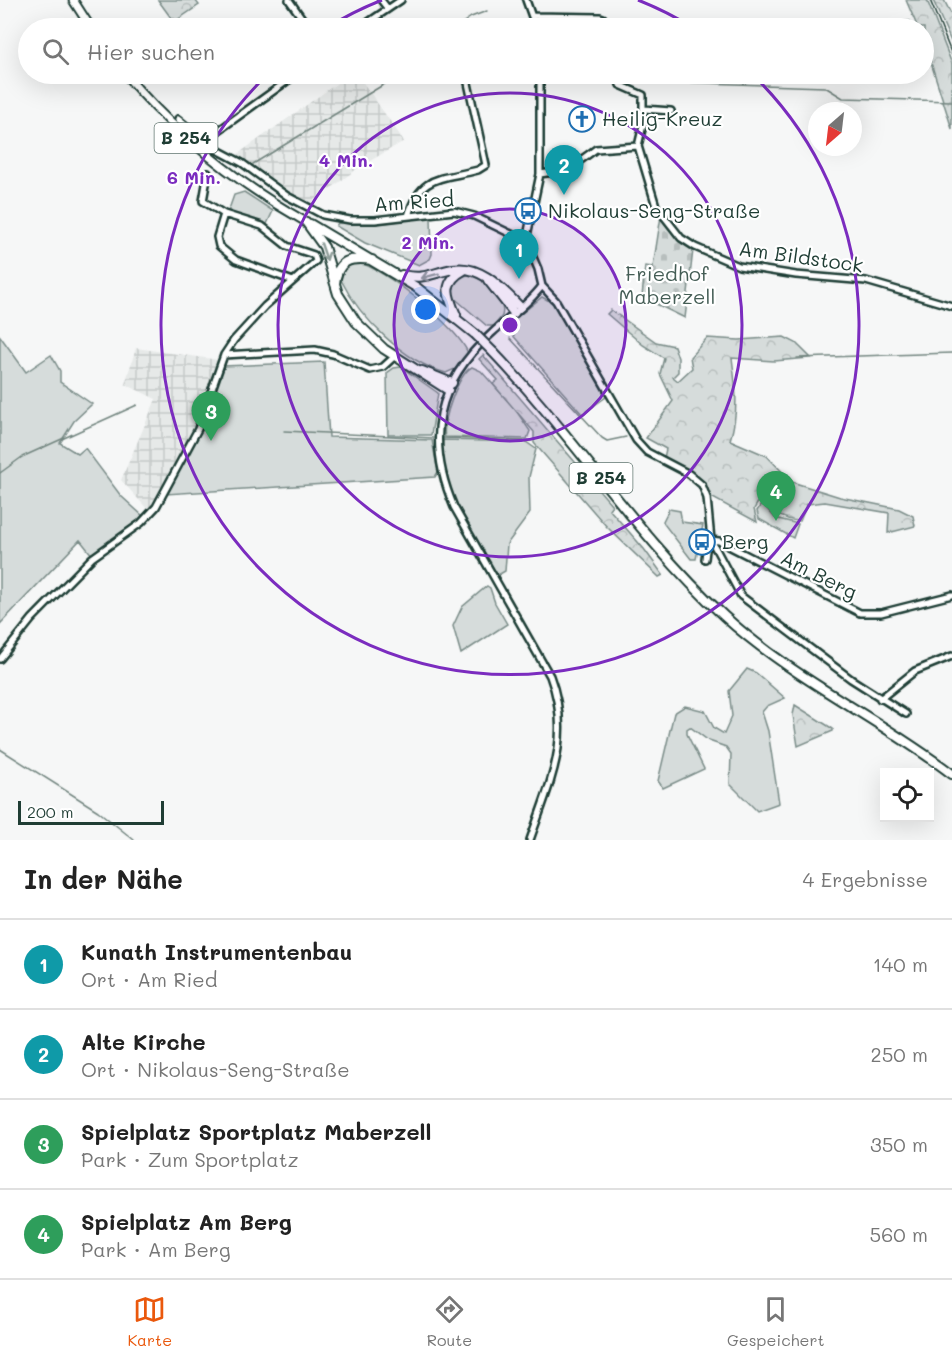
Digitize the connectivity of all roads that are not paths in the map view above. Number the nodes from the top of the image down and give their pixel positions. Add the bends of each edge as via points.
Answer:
1 (73, 0) edge
2 (289, 0) edge
3 (381, 0) edge
4 (401, 0) edge
5 (526, 0) edge
6 (388, 9) junction
7 (532, 16) joint
8 (85, 18) edge
9 (302, 18) edge
10 (375, 18) edge
11 (601, 18) edge
12 (134, 84) edge
13 (283, 84) edge
14 (468, 84) edge
15 (540, 84) edge
16 (620, 84) edge
17 (644, 109) junction
18 (671, 111) dead end
19 (178, 119) dead end
20 (204, 141) junction
21 (638, 146) junction
22 (208, 173) dead end
23 (540, 174) junction
24 (224, 214) junction
25 (408, 216) junction
26 (306, 222) junction
27 (526, 241) junction
28 (376, 261) junction
29 (464, 270) junction
30 (396, 273) junction
31 (293, 281) junction
32 (335, 286) junction
33 (542, 286) junction
34 (952, 306) edge
35 (517, 310) junction
36 (458, 318) junction
37 (224, 355) junction
38 (395, 356) junction
39 (450, 386) junction
40 (711, 540) junction
41 (705, 559) dead end
42 (952, 595) edge
43 (952, 656) edge
44 (0, 659) edge
45 (880, 699) junction
46 (906, 714) dead end
47 (952, 774) edge
48 (531, 840) edge

1 - 8 main road
2 - 9 street
3 - 6 street
4 - 6 street
5 - 7 street
6 - 10 street
7 - 11 street
12 - 26 main road, B 254 via 212,160
13 - 20 street
14 - 25 street via 486,165 427,183 417,194
15 - 23 street
16 - 17 street via 643,95
17 - 18 street
17 - 21 street
19 - 20 street, Am Ried
20 - 25 street, Am Ried via 323,215 361,220
21 - 23 street via 596,149 567,170
21 - 34 street, Am Bildstock via 656,207 681,238 694,247 739,266 866,281
22 - 24 street via 203,201
23 - 27 street
24 - 31 street via 217,237 226,255
24 - 31 street via 262,226 287,246 314,255 315,261
25 - 27 street, Am Ried via 453,211 474,216
26 - 28 highway, B 254
26 -> 32 highway via 324,247
27 - 33 street
28 - 30 highway, B 254
28 - 32 highway via 345,261 337,271
29 -> 30 highway via 456,268 420,279
29 - 35 highway via 497,283
29 - 36 highway via 447,287 447,296
30 - 36 highway, B 254
31 - 37 street
32 - 38 highway via 356,322
33 - 35 street
33 - 40 street via 556,301 636,440 647,452 702,484
35 - 39 street via 476,349
36 - 47 highway, B 254, bridge via 493,352 671,561 723,615 790,668
37 - 38 street via 315,350 370,370 383,368
37 - 44 street via 198,429 156,507 141,523 92,558 32,619
38 - 39 highway
39 - 48 street via 441,409 437,439 448,493 550,676 558,703 559,752
40 - 41 street via 707,542
40 - 42 street, Am Berg via 860,613 881,613
40 - 45 street via 741,596
43 - 45 street via 915,670
45 - 46 street

